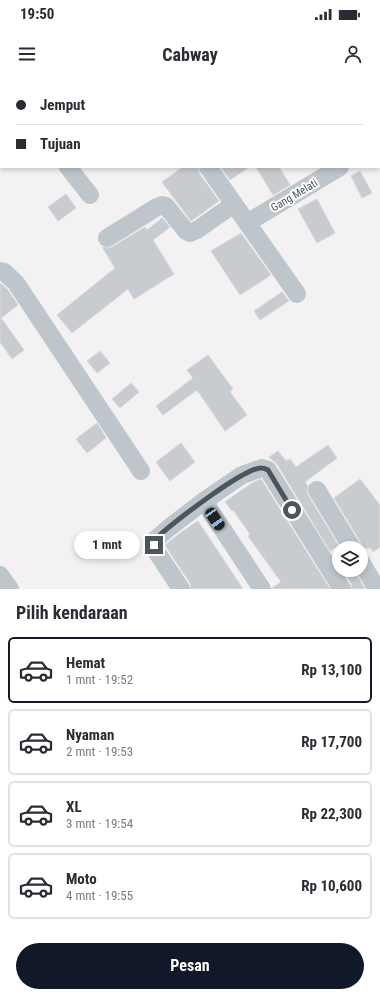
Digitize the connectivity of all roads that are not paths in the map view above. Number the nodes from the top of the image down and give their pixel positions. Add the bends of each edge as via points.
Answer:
1 (69, 168) edge
2 (209, 168) edge
3 (338, 168) edge
4 (90, 195) dead end
5 (234, 204) junction
6 (247, 223) junction
7 (107, 238) dead end
8 (0, 271) edge
9 (297, 294) dead end
10 (141, 471) dead end
11 (317, 490) dead end
12 (204, 501) junction
13 (348, 541) edge
14 (368, 573) edge
15 (0, 575) edge
16 (10, 589) edge
17 (182, 589) edge
18 (262, 589) edge
19 (342, 589) edge
20 (378, 589) edge

1 - 4 street
2 - 5 street
3 - 6 street, Gang Melati
5 - 6 street
5 - 7 street via 190,233 166,206 162,205
6 - 9 street
8 - 10 street via 16,283
11 - 13 street
12 - 17 street via 162,533 154,545
12 - 18 street
12 - 19 street via 242,475 262,468 268,470
14 - 20 street
15 - 16 street

